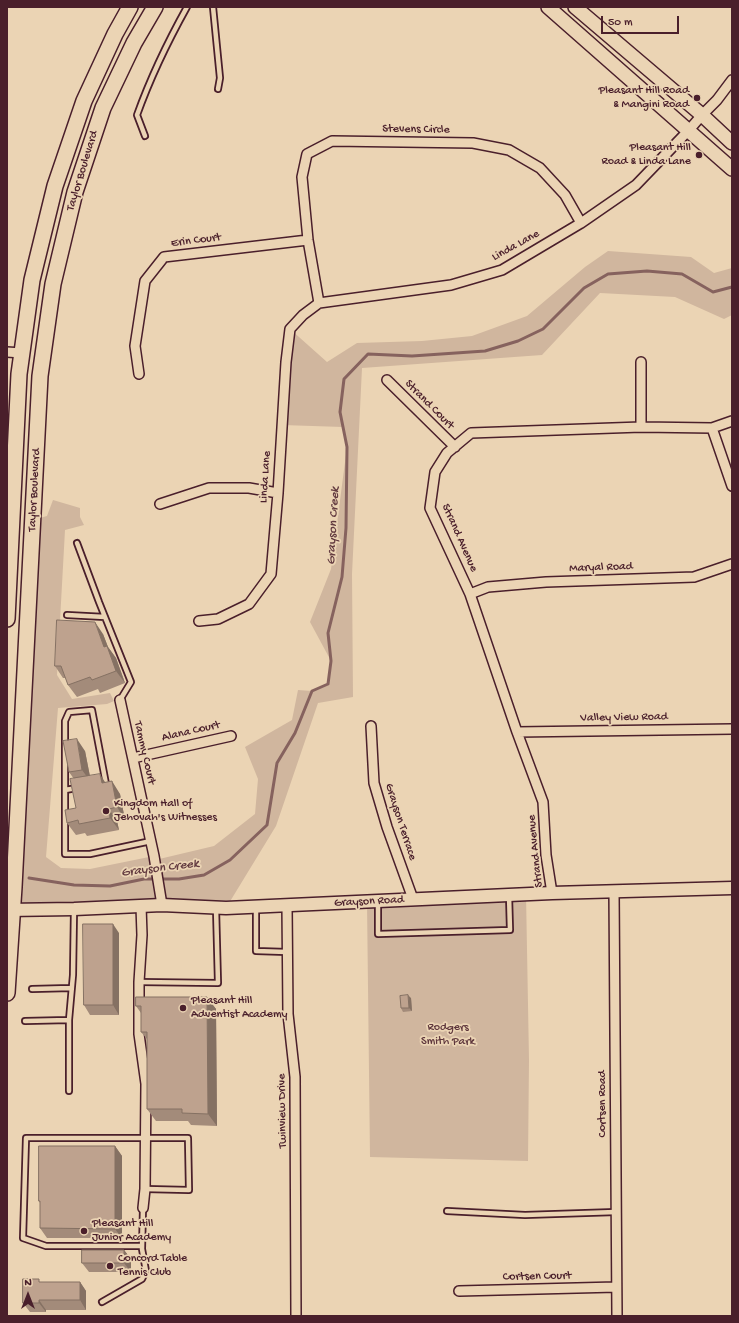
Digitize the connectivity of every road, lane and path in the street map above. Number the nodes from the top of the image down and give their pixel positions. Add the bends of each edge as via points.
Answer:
1 (130, 7) edge
2 (155, 7) edge
3 (187, 7) edge
4 (213, 7) edge
5 (548, 7) edge
6 (575, 7) edge
7 (732, 80) edge
8 (218, 89) dead end
9 (702, 115) junction
10 (689, 130) junction
11 (145, 136) dead end
12 (732, 143) edge
13 (732, 169) edge
14 (581, 223) junction
15 (308, 240) junction
16 (319, 303) junction
17 (14, 352) edge
18 (641, 362) dead end
19 (139, 374) dead end
20 (386, 380) dead end
21 (732, 421) edge
22 (641, 427) junction
23 (712, 428) junction
24 (454, 447) junction
25 (732, 486) edge
26 (278, 494) junction
27 (160, 504) dead end
28 (77, 543) dead end
29 (732, 564) edge
30 (470, 594) junction
31 (67, 615) dead end
32 (104, 617) junction
33 (7, 619) edge
34 (199, 621) dead end
35 (120, 700) joint
36 (371, 726) dead end
37 (732, 729) edge
38 (517, 732) junction
39 (230, 736) dead end
40 (133, 758) junction
41 (98, 785) edge
42 (84, 787) edge
43 (65, 790) junction
44 (151, 841) junction
45 (732, 888) edge
46 (614, 891) junction
47 (552, 893) junction
48 (509, 895) junction
49 (413, 900) junction
50 (378, 901) junction
51 (162, 905) junction
52 (141, 906) junction
53 (287, 906) junction
54 (256, 907) junction
55 (216, 908) junction
56 (74, 909) junction
57 (10, 910) edge
58 (287, 952) junction
59 (139, 982) junction
60 (72, 988) junction
61 (32, 989) dead end
62 (7, 993) edge
63 (69, 1020) junction
64 (25, 1021) dead end
65 (69, 1091) dead end
66 (145, 1138) junction
67 (145, 1189) junction
68 (143, 1208) joint
69 (447, 1211) dead end
70 (616, 1212) junction
71 (142, 1246) junction
72 (616, 1287) junction
73 (459, 1291) dead end
74 (102, 1302) dead end
75 (296, 1316) edge
76 (617, 1316) edge

1 - 17 main road, Taylor Boulevard via 84,101 55,186
2 - 57 main road, Taylor Boulevard via 134,43 103,108 75,192 53,284 40,376
3 - 11 lane via 150,79 137,115
4 - 8 lane via 220,78
5 - 10 main road
6 - 9 main road
7 - 9 street, Linda Lane
9 - 10 street, Linda Lane
9 - 12 main road
10 - 13 main road
10 - 14 street, Linda Lane via 636,185
14 - 15 street, Stevens Circle via 566,195 540,168 509,150 474,143 332,141 307,154 302,177
14 - 16 street, Linda Lane via 502,270 451,285
15 - 16 street
15 - 19 street, Erin Court via 164,257 144,281 135,346
16 - 26 street, Linda Lane via 290,329
17 - 33 main road, Taylor Boulevard via 20,374
18 - 22 street
20 - 24 street, Strand Court
21 - 23 street, Strand Avenue
22 - 23 street, Strand Avenue
22 - 24 street, Strand Avenue via 471,433
23 - 25 street
24 - 30 street, Strand Avenue via 435,472 430,508
26 - 27 street via 249,488 209,488
26 - 34 street, Linda Lane via 271,574 249,604 218,619
28 - 32 lane
29 - 30 street, Maryal Road via 694,577 546,582 488,587
30 - 38 street, Strand Avenue
31 - 32 lane
32 - 35 lane via 131,682
35 - 40 street, Tammy Court
36 - 49 street, Grayson Terrace via 374,783
37 - 38 street, Valley View Road
38 - 47 street, Strand Avenue via 543,802 546,855
39 - 40 street, Alana Court
40 - 44 street, Tammy Court
41 - 43 lane via 106,784 92,710 69,712 65,720
42 - 43 lane
43 - 44 lane via 65,854 90,854
44 - 51 street, Tammy Court
45 - 46 street, Grayson Road
46 - 47 street, Grayson Road
46 - 70 street, Cortsen Road
47 - 48 street, Grayson Road
48 - 49 street, Grayson Road
48 - 50 lane via 510,930 378,934
49 - 50 street, Grayson Road
50 - 53 street, Grayson Road
51 - 52 street, Grayson Road
51 - 55 street, Grayson Road
52 - 56 street, Grayson Road
52 - 59 street
53 - 54 street, Grayson Road
53 - 58 street, Twinview Drive
54 - 55 street, Grayson Road
54 - 58 lane via 256,951
55 - 59 lane via 218,982
56 - 57 street, Grayson Road
56 - 60 lane
57 - 62 main road, Taylor Boulevard
58 - 75 street, Twinview Drive via 288,1014 295,1077
59 - 66 street via 139,1034 146,1084
60 - 61 lane
60 - 63 lane
63 - 64 lane
63 - 65 lane
66 - 67 street
66 - 67 lane via 188,1138 189,1190
66 - 71 lane via 26,1138 23,1238 46,1246
67 - 68 street
68 - 71 lane
69 - 70 lane via 525,1215
70 - 72 street, Cortsen Road
71 - 74 lane via 146,1271 142,1279
72 - 73 street, Cortsen Court
72 - 76 street, Cortsen Road

